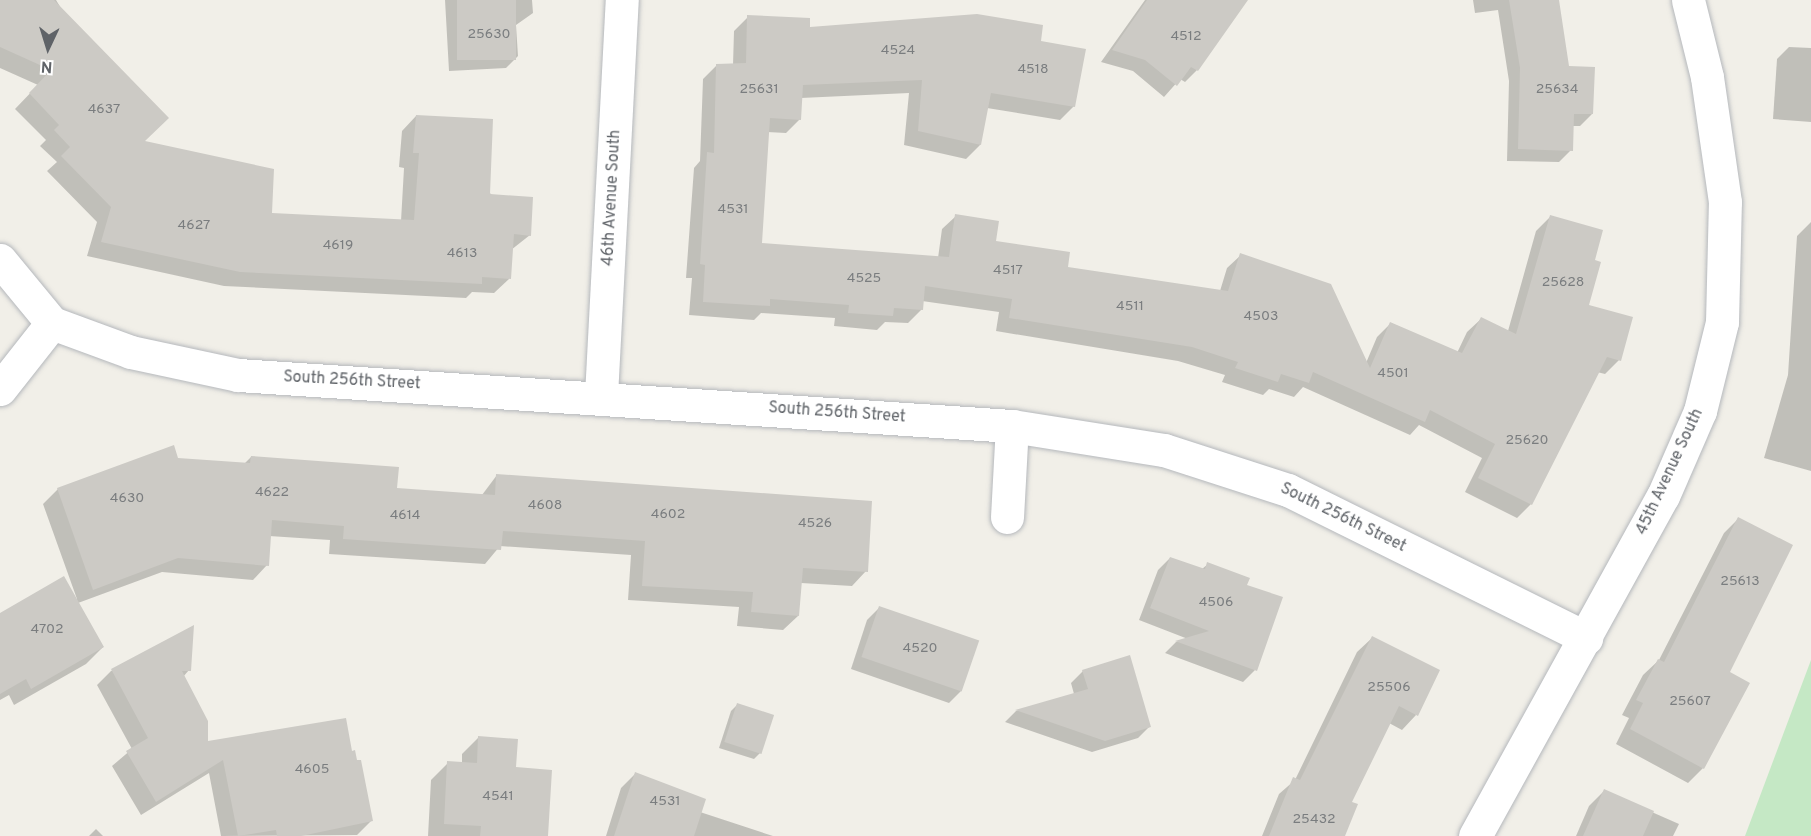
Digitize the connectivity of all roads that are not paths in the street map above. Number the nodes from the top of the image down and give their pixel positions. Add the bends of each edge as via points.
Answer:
1 (622, 0) edge
2 (1688, 0) edge
3 (0, 260) edge
4 (52, 323) junction
5 (0, 389) edge
6 (601, 396) junction
7 (1012, 426) junction
8 (1007, 517) dead end
9 (1586, 638) junction
10 (1475, 836) edge

1 - 6 street, 46th Avenue South
2 - 9 street, 45th Avenue South via 1707,77 1725,202 1722,322 1700,411 1663,496
3 - 4 street
4 - 5 street
4 - 6 street, South 256th Street via 131,352 238,375
6 - 7 street, South 256th Street
7 - 8 street
7 - 9 street, South 256th Street via 1164,450 1288,490
9 - 10 street, 45th Avenue South

